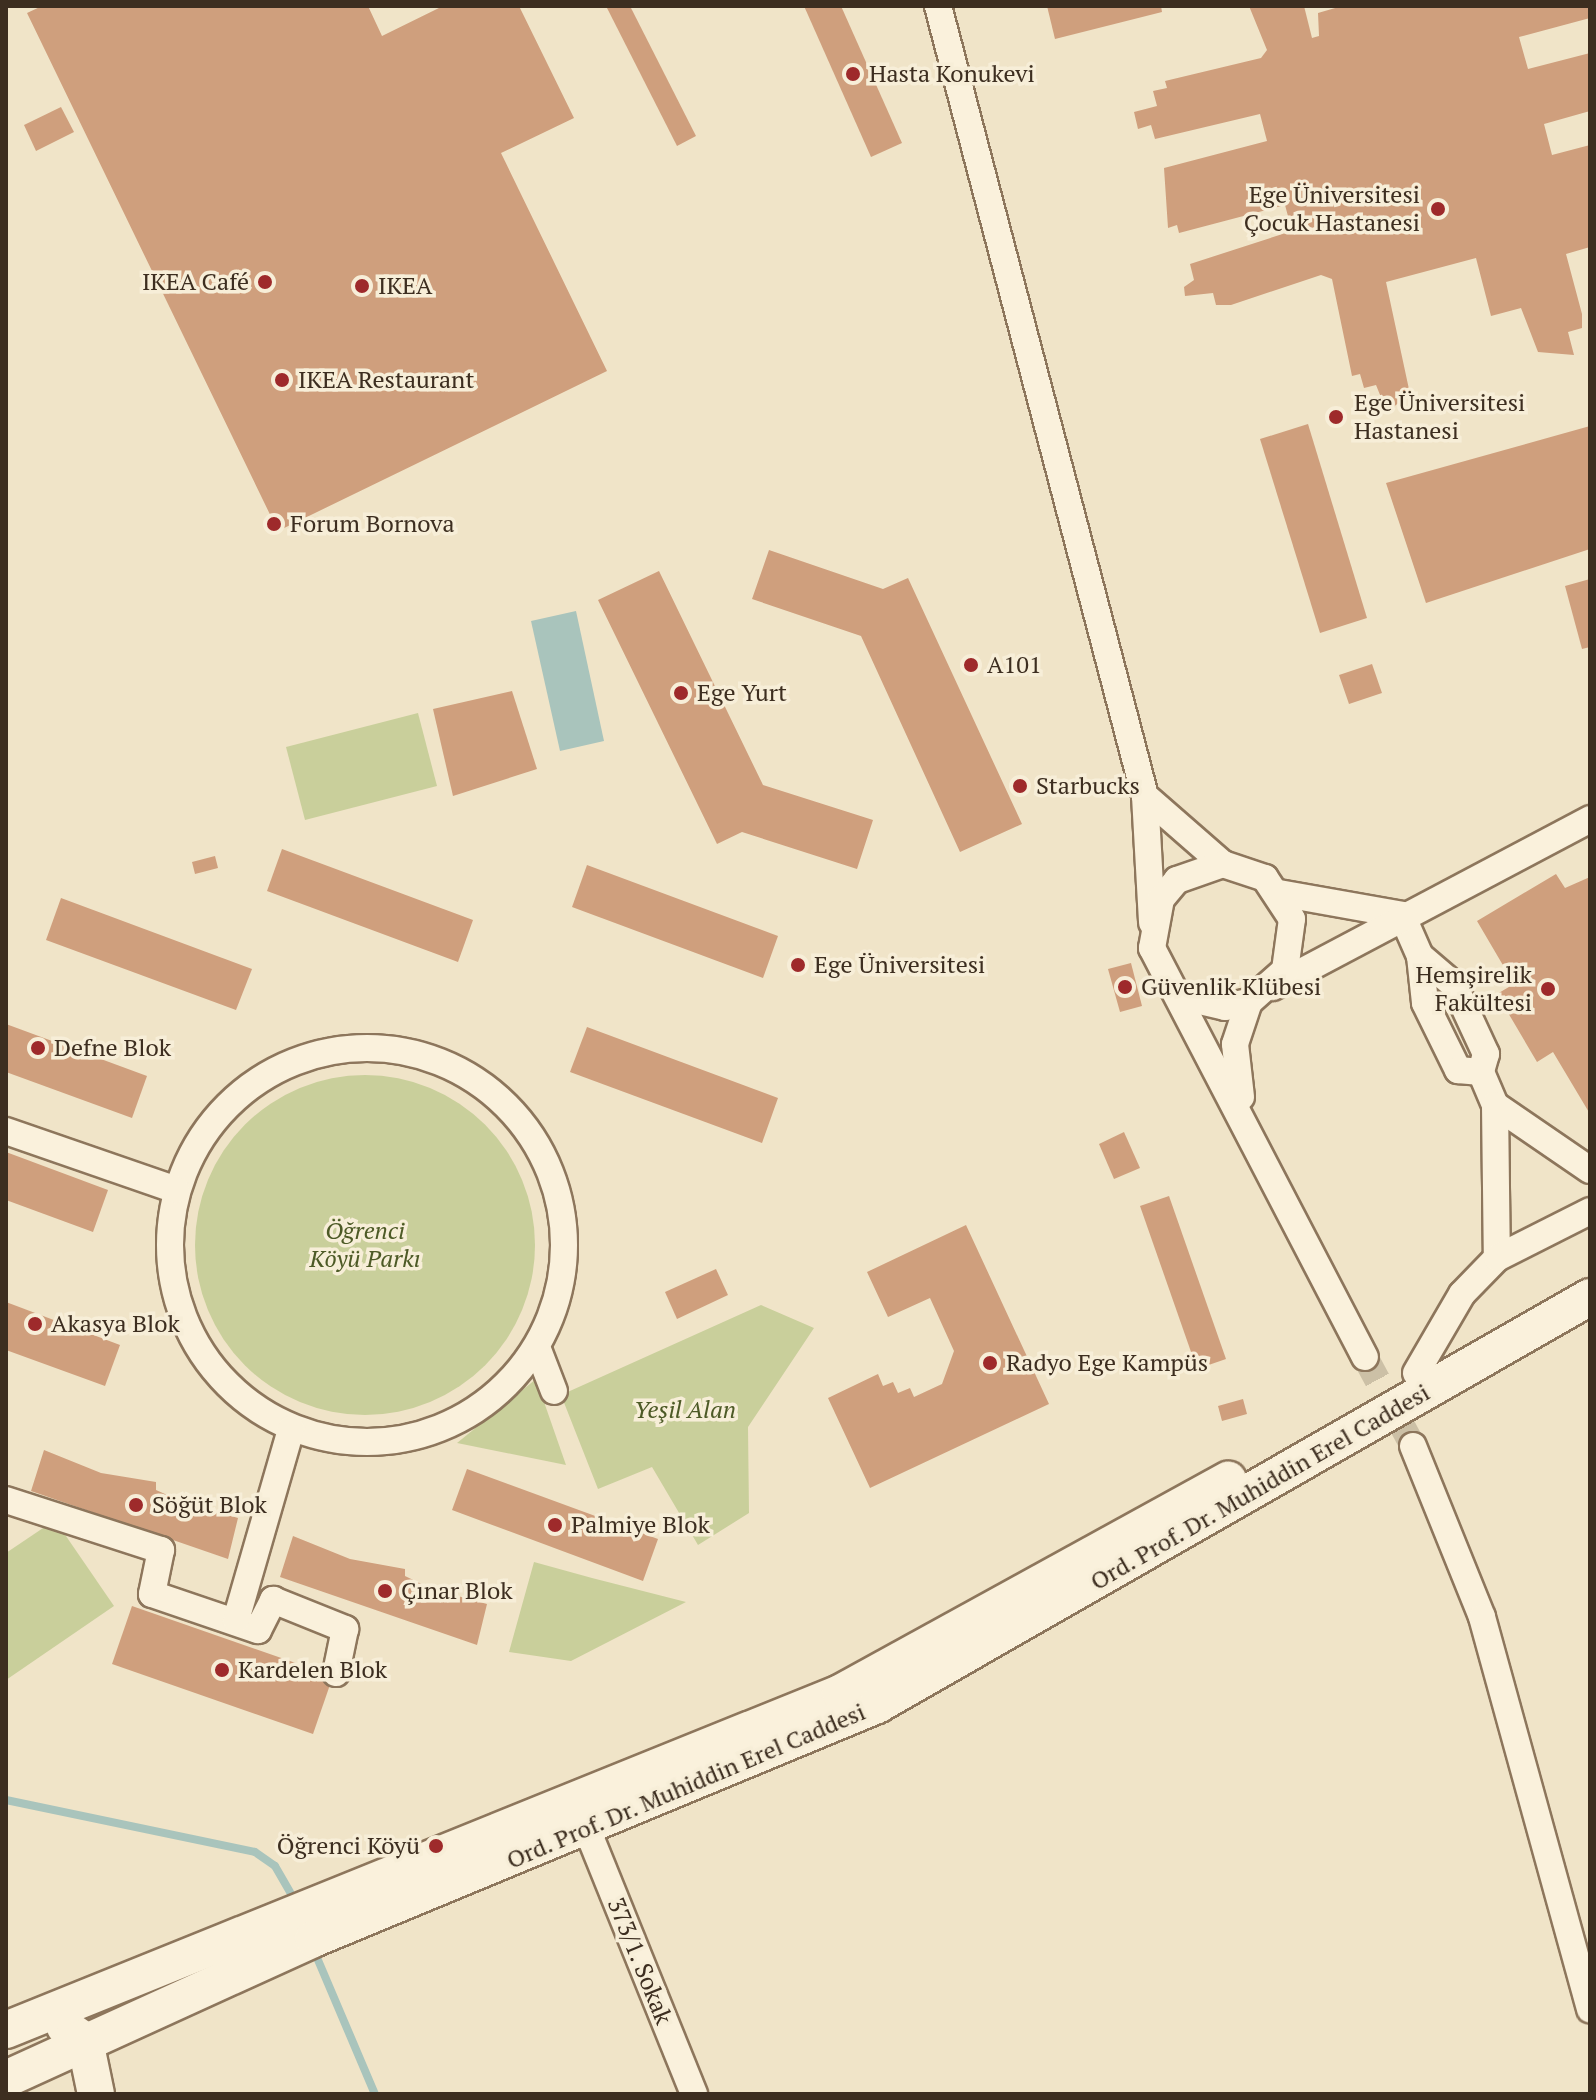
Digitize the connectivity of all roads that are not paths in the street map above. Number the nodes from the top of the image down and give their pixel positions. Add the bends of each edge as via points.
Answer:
1 (938, 6) edge
2 (1145, 796) junction
3 (1590, 819) edge
4 (1223, 864) junction
5 (1279, 893) junction
6 (1402, 915) junction
7 (1152, 923) junction
8 (1259, 996) junction
9 (1183, 997) junction
10 (1495, 1105) junction
11 (1243, 1112) junction
12 (6, 1131) edge
13 (1590, 1170) edge
14 (176, 1190) junction
15 (1590, 1211) edge
16 (1497, 1258) junction
17 (1590, 1273) edge
18 (1590, 1297) edge
19 (537, 1347) junction
20 (1365, 1357) tunnel mouth
21 (1416, 1373) junction
22 (554, 1391) dead end
23 (291, 1429) junction
24 (1413, 1446) tunnel mouth
25 (6, 1500) edge
26 (236, 1620) junction
27 (336, 1673) dead end
28 (587, 1829) junction
29 (1590, 2009) edge
30 (18, 2021) edge
31 (85, 2041) junction
32 (6, 2079) edge
33 (96, 2094) edge
34 (694, 2094) edge

1 - 2 street
2 - 4 street
2 - 7 street
3 - 6 street
4 - 5 street via 1265,878
4 - 7 street via 1177,880
5 - 6 street
5 - 8 street via 1292,919 1293,946
6 - 8 street
6 - 10 street via 1420,956 1454,985 1486,1054 1481,1072
7 - 9 street via 1160,970
8 - 9 street via 1225,1007
8 - 11 street via 1235,1044
9 - 11 street
10 - 13 street
10 - 16 street
11 - 20 street
12 - 14 street
14 - 19 street via 196,1144 226,1105 265,1075 310,1055 359,1047 408,1051 465,1073 512,1110 546,1161 563,1219 562,1280
14 - 23 street via 169,1247 178,1305 196,1344 242,1399
15 - 16 street
16 - 21 street via 1462,1294
17 - 21 main road, Ord. Prof. Dr. Muhiddin Erel Caddesi
18 - 28 main road, Ord. Prof. Dr. Muhiddin Erel Caddesi via 877,1705
19 - 22 street
19 - 23 street via 497,1394 424,1436 380,1444
21 - 30 main road, Ord. Prof. Dr. Muhiddin Erel Caddesi via 840,1693
23 - 26 street
24 - 29 street via 1482,1617
25 - 26 street via 161,1550 152,1594
26 - 27 street via 258,1630 273,1600 345,1629
28 - 31 main road, Ord. Prof. Dr. Muhiddin Erel Caddesi
28 - 34 street, 373/1. Sokak
30 - 31 main road
31 - 32 main road, Ord. Prof. Dr. Muhiddin Erel Caddesi
31 - 33 main road

